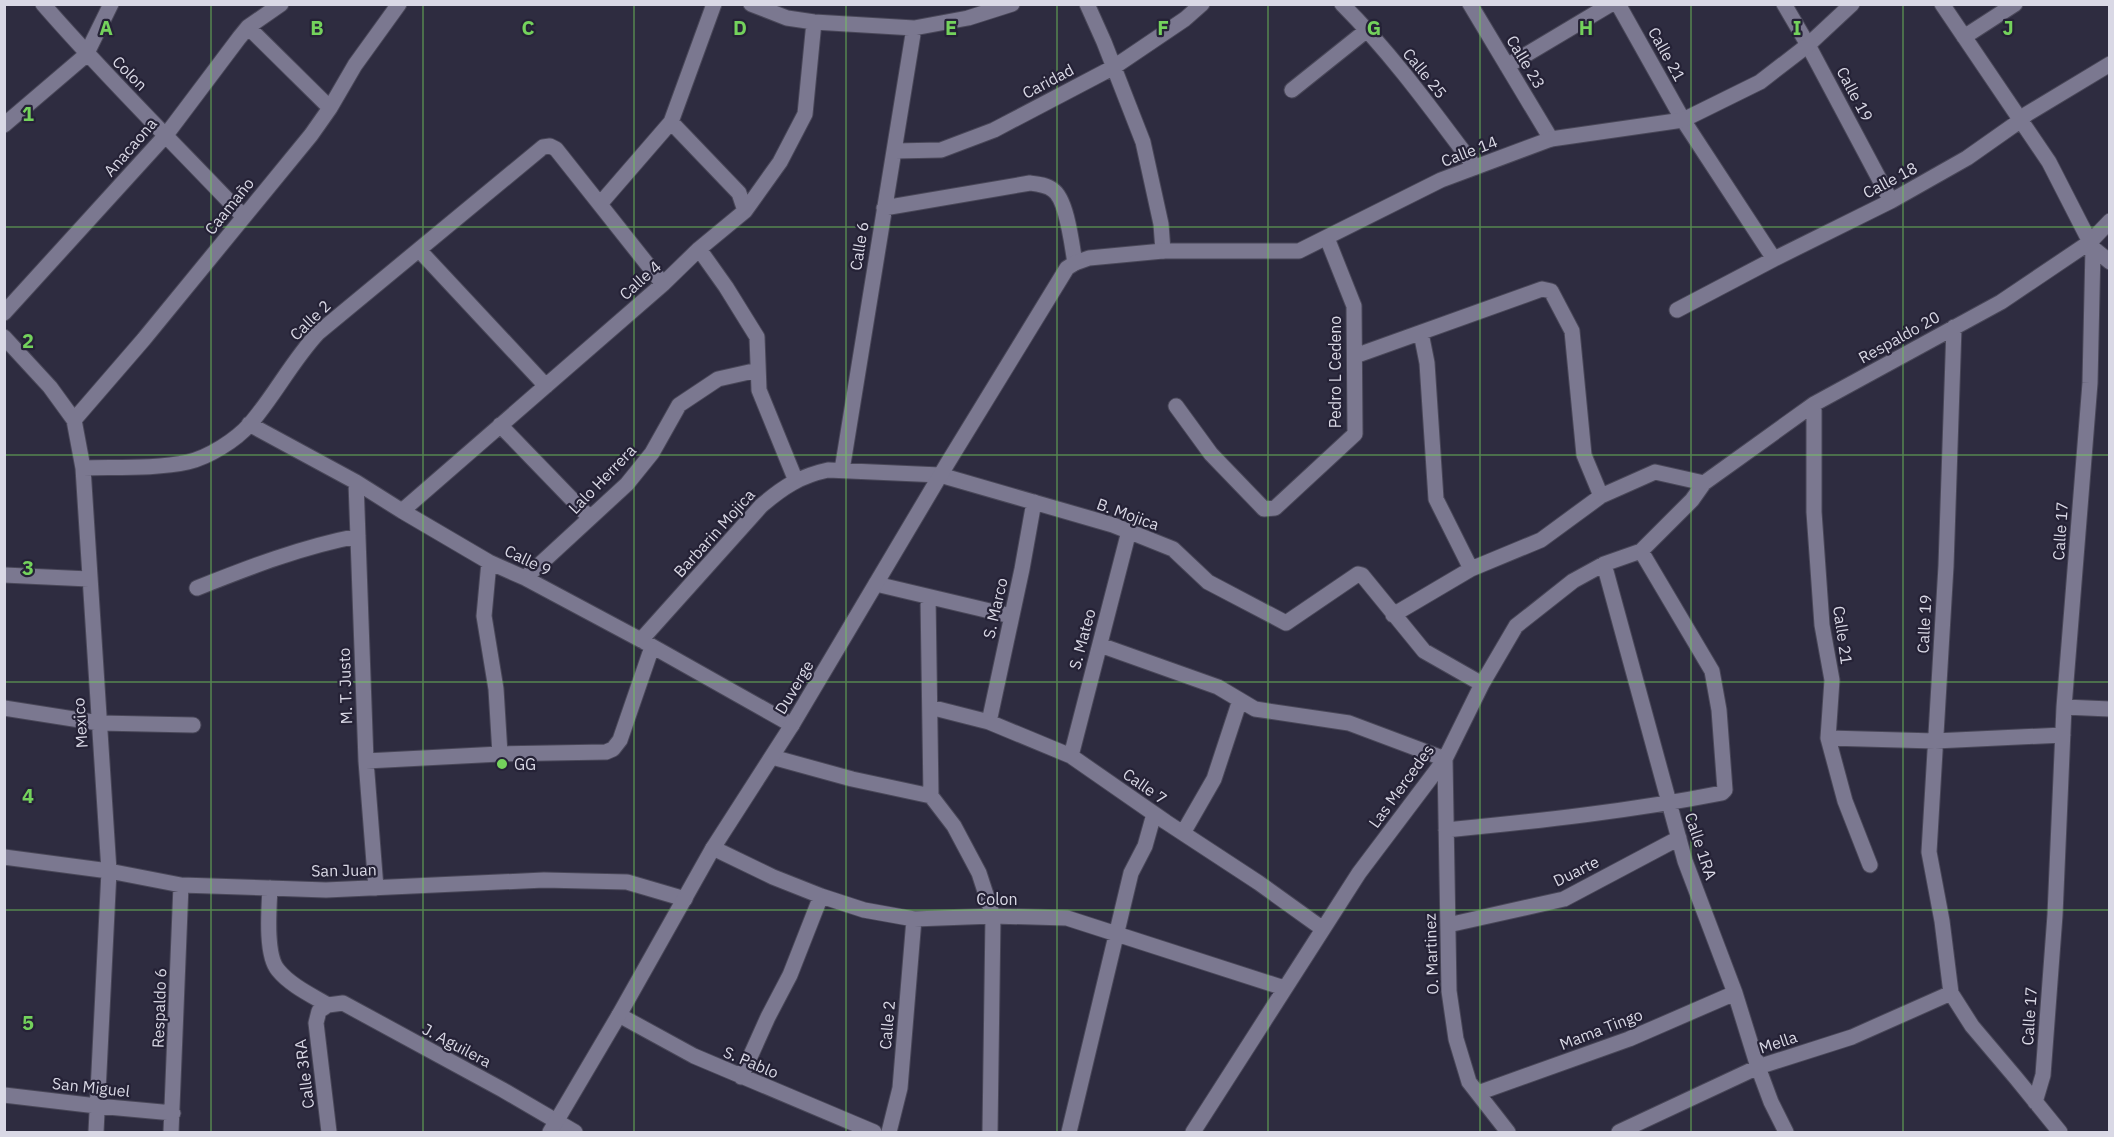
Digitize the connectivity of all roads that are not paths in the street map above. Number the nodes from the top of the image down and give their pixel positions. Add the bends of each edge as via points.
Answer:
1 (43, 4) edge
2 (111, 4) edge
3 (281, 4) edge
4 (399, 4) edge
5 (714, 4) edge
6 (751, 4) edge
7 (1012, 4) edge
8 (1087, 4) edge
9 (1202, 4) edge
10 (1342, 4) edge
11 (1470, 4) edge
12 (1611, 4) edge
13 (1618, 4) edge
14 (1784, 4) edge
15 (1852, 4) edge
16 (1942, 4) edge
17 (2015, 4) edge
18 (814, 22) junction
19 (249, 27) junction
20 (914, 28) junction
21 (1367, 30) junction
22 (1964, 37) junction
23 (1808, 45) junction
24 (86, 55) junction
25 (2109, 64) edge
26 (1508, 66) junction
27 (1114, 67) junction
28 (1292, 90) dead end
29 (330, 108) junction
30 (1683, 120) junction
31 (2021, 120) junction
32 (671, 122) junction
33 (4, 125) edge
34 (166, 135) junction
35 (1551, 139) junction
36 (894, 151) junction
37 (1475, 167) junction
38 (1891, 201) junction
39 (600, 204) junction
40 (884, 208) junction
41 (745, 211) junction
42 (244, 217) junction
43 (2109, 221) edge
44 (1327, 238) junction
45 (2091, 245) junction
46 (699, 249) junction
47 (419, 250) junction
48 (1163, 251) junction
49 (1774, 259) junction
50 (2109, 262) edge
51 (1075, 263) junction
52 (663, 284) junction
53 (1677, 310) dead end
54 (4, 313) edge
55 (1954, 327) junction
56 (1420, 333) junction
57 (4, 337) edge
58 (1355, 356) junction
59 (758, 370) junction
60 (546, 386) junction
61 (1814, 404) junction
62 (1176, 406) dead end
63 (74, 420) junction
64 (249, 424) junction
65 (500, 425) junction
66 (83, 468) junction
67 (835, 470) junction
68 (940, 475) junction
69 (796, 481) junction
70 (356, 482) junction
71 (1704, 483) junction
72 (1601, 496) junction
73 (1034, 502) junction
74 (402, 511) junction
75 (590, 519) junction
76 (1129, 531) junction
77 (357, 536) junction
78 (1641, 551) junction
79 (489, 562) junction
80 (1604, 564) junction
81 (1471, 569) junction
82 (4, 575) edge
83 (525, 578) junction
84 (89, 579) junction
85 (876, 584) junction
86 (197, 588) dead end
87 (928, 597) junction
88 (1393, 615) junction
89 (1011, 616) junction
90 (647, 644) junction
91 (1100, 645) junction
92 (1482, 684) junction
93 (1239, 700) junction
94 (930, 707) junction
95 (2064, 707) junction
96 (4, 708) edge
97 (2109, 709) edge
98 (989, 722) junction
99 (99, 723) junction
100 (193, 725) dead end
101 (792, 725) junction
102 (2063, 735) junction
103 (1828, 738) junction
104 (1935, 741) junction
105 (500, 754) junction
106 (1071, 756) junction
107 (772, 757) junction
108 (1445, 759) junction
109 (366, 761) junction
110 (931, 796) junction
111 (1669, 803) junction
112 (1154, 814) junction
113 (1446, 830) junction
114 (1183, 833) junction
115 (1679, 838) junction
116 (713, 848) junction
117 (4, 857) edge
118 (1870, 865) dead end
119 (109, 871) junction
120 (181, 885) junction
121 (270, 888) junction
122 (376, 888) junction
123 (820, 896) junction
124 (685, 899) junction
125 (993, 916) junction
126 (914, 919) junction
127 (1448, 925) junction
128 (1323, 929) junction
129 (1118, 936) junction
130 (1284, 988) junction
131 (1735, 993) junction
132 (1951, 993) junction
133 (323, 1008) junction
134 (619, 1015) junction
135 (1758, 1067) junction
136 (741, 1077) junction
137 (1478, 1094) junction
138 (4, 1095) edge
139 (2036, 1102) junction
140 (97, 1106) junction
141 (173, 1113) junction
142 (553, 1127) edge
143 (96, 1132) edge
144 (171, 1132) edge
145 (329, 1132) edge
146 (575, 1132) edge
147 (874, 1132) edge
148 (889, 1132) edge
149 (990, 1132) edge
150 (1070, 1132) edge
151 (1193, 1132) edge
152 (1508, 1132) edge
153 (1619, 1132) edge
154 (1786, 1132) edge
155 (2060, 1132) edge

1 - 24 street, Colon
2 - 24 street
3 - 19 street, Anacaona
4 - 29 street, Caamaño via 358,60
5 - 32 street
6 - 18 street via 787,18
7 - 20 street via 969,18
8 - 27 street
9 - 27 street, Caridad
10 - 21 street, Calle 25
11 - 26 street, Calle 23
12 - 26 street
13 - 30 street, Calle 21
14 - 23 street, Calle 19
15 - 23 street, Calle 14
16 - 22 street, Calle 17
17 - 22 street
18 - 20 street
18 - 41 street, Calle 4 via 805,114 780,162
19 - 29 street
19 - 34 street, Anacaona
20 - 36 street, Calle 6
21 - 28 street
21 - 37 street, Calle 25
22 - 31 street, Calle 17
23 - 30 street, Calle 14 via 1760,82
23 - 38 street, Calle 19
24 - 33 street
24 - 34 street, Colon
25 - 31 street, Calle 18
26 - 35 street, Calle 23
27 - 36 street, Caridad via 994,130 941,150
27 - 48 street via 1143,142
29 - 42 street, Caamaño
30 - 35 street, Calle 14
30 - 49 street, Calle 21
31 - 38 street, Calle 18 via 1967,158
31 - 45 street, Calle 17 via 2049,162
32 - 39 street
32 - 41 street via 739,193
34 - 42 street, Colon
34 - 54 street, Anacaona
35 - 37 street, Calle 14
36 - 40 street, Calle 6
37 - 44 street, Calle 14
38 - 49 street, Calle 18
39 - 47 street, Calle 2 via 556,149 543,147
39 - 52 street
40 - 51 street via 1030,183 1043,185 1055,191 1063,204
40 - 67 street, Calle 6
41 - 46 street, Calle 4
42 - 63 street, Caamaño
43 - 45 street, Respaldo 20
44 - 48 street, Calle 14 via 1299,251
44 - 58 street, Pedro L Cedeno via 1354,306
45 - 50 street
45 - 55 street, Respaldo 20
45 - 95 street, Calle 17 via 2090,383
46 - 52 street, Calle 4
46 - 59 street via 758,337
47 - 60 street
47 - 64 street, Calle 2 via 318,333
48 - 51 street, Calle 14 via 1089,258
49 - 53 street, Calle 18
51 - 68 street, Duverge via 1060,278
52 - 60 street, Calle 4
55 - 61 street, Respaldo 20
55 - 104 street, Calle 19 via 1947,545
56 - 58 street
56 - 72 street via 1542,289 1551,291 1572,331 1584,455
56 - 81 street via 1427,363 1436,499
57 - 63 street, Mexico
58 - 62 street, Pedro L Cedeno via 1355,434 1269,510 1211,454
59 - 69 street via 759,390
59 - 75 street, Lalo Herrera via 718,379 679,405 652,453 627,484
60 - 65 street, Calle 4
61 - 71 street, Respaldo 20
61 - 103 street, Calle 21 via 1814,512 1822,625 1832,680
63 - 66 street, Mexico
64 - 66 street, Calle 2 via 225,445 189,462
64 - 70 street, Calle 9
65 - 74 street, Calle 4
65 - 75 street
66 - 84 street, Mexico
67 - 68 street, B. Mojica
67 - 69 street, Barbarin Mojica
68 - 73 street, B. Mojica
68 - 85 street, Duverge
69 - 90 street, Barbarin Mojica via 761,506
70 - 74 street, Calle 9
70 - 77 street, M. T. Justo
71 - 72 street via 1655,472
71 - 78 street, Las Mercedes
72 - 81 street via 1541,540
73 - 76 street, B. Mojica
73 - 89 street, S. Marco
74 - 79 street, Calle 9
75 - 83 street, Lalo Herrera
76 - 88 street, B. Mojica via 1173,549 1208,582 1286,623 1358,574
76 - 91 street, S. Mateo
77 - 86 street via 267,560
77 - 109 street, M. T. Justo
78 - 80 street, Las Mercedes
78 - 111 street via 1712,671 1719,710 1725,790
79 - 83 street, Calle 9
79 - 105 street via 484,616 496,689
80 - 92 street, Las Mercedes via 1573,581 1516,626
80 - 111 street, Calle 1RA
81 - 88 street
82 - 84 street
83 - 90 street, Calle 9
84 - 99 street, Mexico
85 - 87 street
85 - 101 street, Duverge
87 - 89 street
87 - 94 street
88 - 92 street via 1424,651
89 - 98 street, S. Marco
90 - 101 street, Calle 9
90 - 105 street via 620,740 613,749
91 - 93 street via 1218,687
91 - 106 street, S. Mateo
92 - 108 street, Las Mercedes
93 - 108 street via 1255,710 1349,723
93 - 114 street via 1214,779
94 - 98 street, Calle 7
94 - 110 street
95 - 97 street
95 - 102 street, Calle 17
96 - 99 street
98 - 106 street, Calle 7
99 - 100 street
99 - 119 street, Mexico
101 - 107 street, Duverge
102 - 104 street
102 - 139 street, Calle 17 via 2055,915 2044,1063
103 - 104 street
103 - 118 street, Calle 21 via 1845,801
104 - 132 street, Calle 19 via 1929,852
105 - 109 street
106 - 112 street, Calle 7
107 - 110 street
107 - 116 street, Duverge
108 - 113 street, O. Martinez
108 - 128 street, Las Mercedes via 1359,873
109 - 122 street, M. T. Justo
110 - 125 street via 954,826 979,873
111 - 113 street
111 - 115 street, Calle 1RA
112 - 114 street, Calle 7
112 - 129 street via 1145,846 1131,873
113 - 127 street, O. Martinez
114 - 128 street, Calle 7
115 - 127 street, Duarte via 1564,899
115 - 131 street, Calle 1RA
116 - 123 street, Colon
116 - 124 street, Duverge
117 - 119 street, San Juan
119 - 120 street, San Juan
119 - 140 street, Mexico
120 - 121 street, San Juan
120 - 141 street, Respaldo 6
121 - 122 street, San Juan
121 - 133 street via 269,943 277,969
122 - 124 street, San Juan via 544,880 627,882
123 - 126 street, Colon via 864,910
123 - 136 street via 790,975
124 - 134 street, Duverge
125 - 126 street, Colon
125 - 129 street, Colon via 1067,918
125 - 149 street
126 - 148 street, Calle 2 via 900,1088
127 - 137 street, O. Martinez via 1449,991 1456,1039 1469,1082
128 - 130 street, Las Mercedes
129 - 130 street, Colon
129 - 150 street
130 - 151 street, Las Mercedes
131 - 135 street, Calle 1RA
131 - 137 street, Mama Tingo via 1629,1039
132 - 135 street, Mella via 1852,1037
132 - 139 street via 1972,1026
133 - 142 street, J. Aguilera via 343,1003 503,1090
133 - 145 street, Calle 3RA via 316,1023
134 - 136 street, S. Pablo
134 - 142 street, Duverge
135 - 153 street, Mella
135 - 154 street, Calle 1RA
136 - 147 street, S. Pablo
137 - 152 street, O. Martinez
138 - 140 street, San Miguel
139 - 155 street
140 - 141 street, San Miguel
140 - 143 street, Mexico
141 - 144 street, Respaldo 6
142 - 146 street, J. Aguilera

